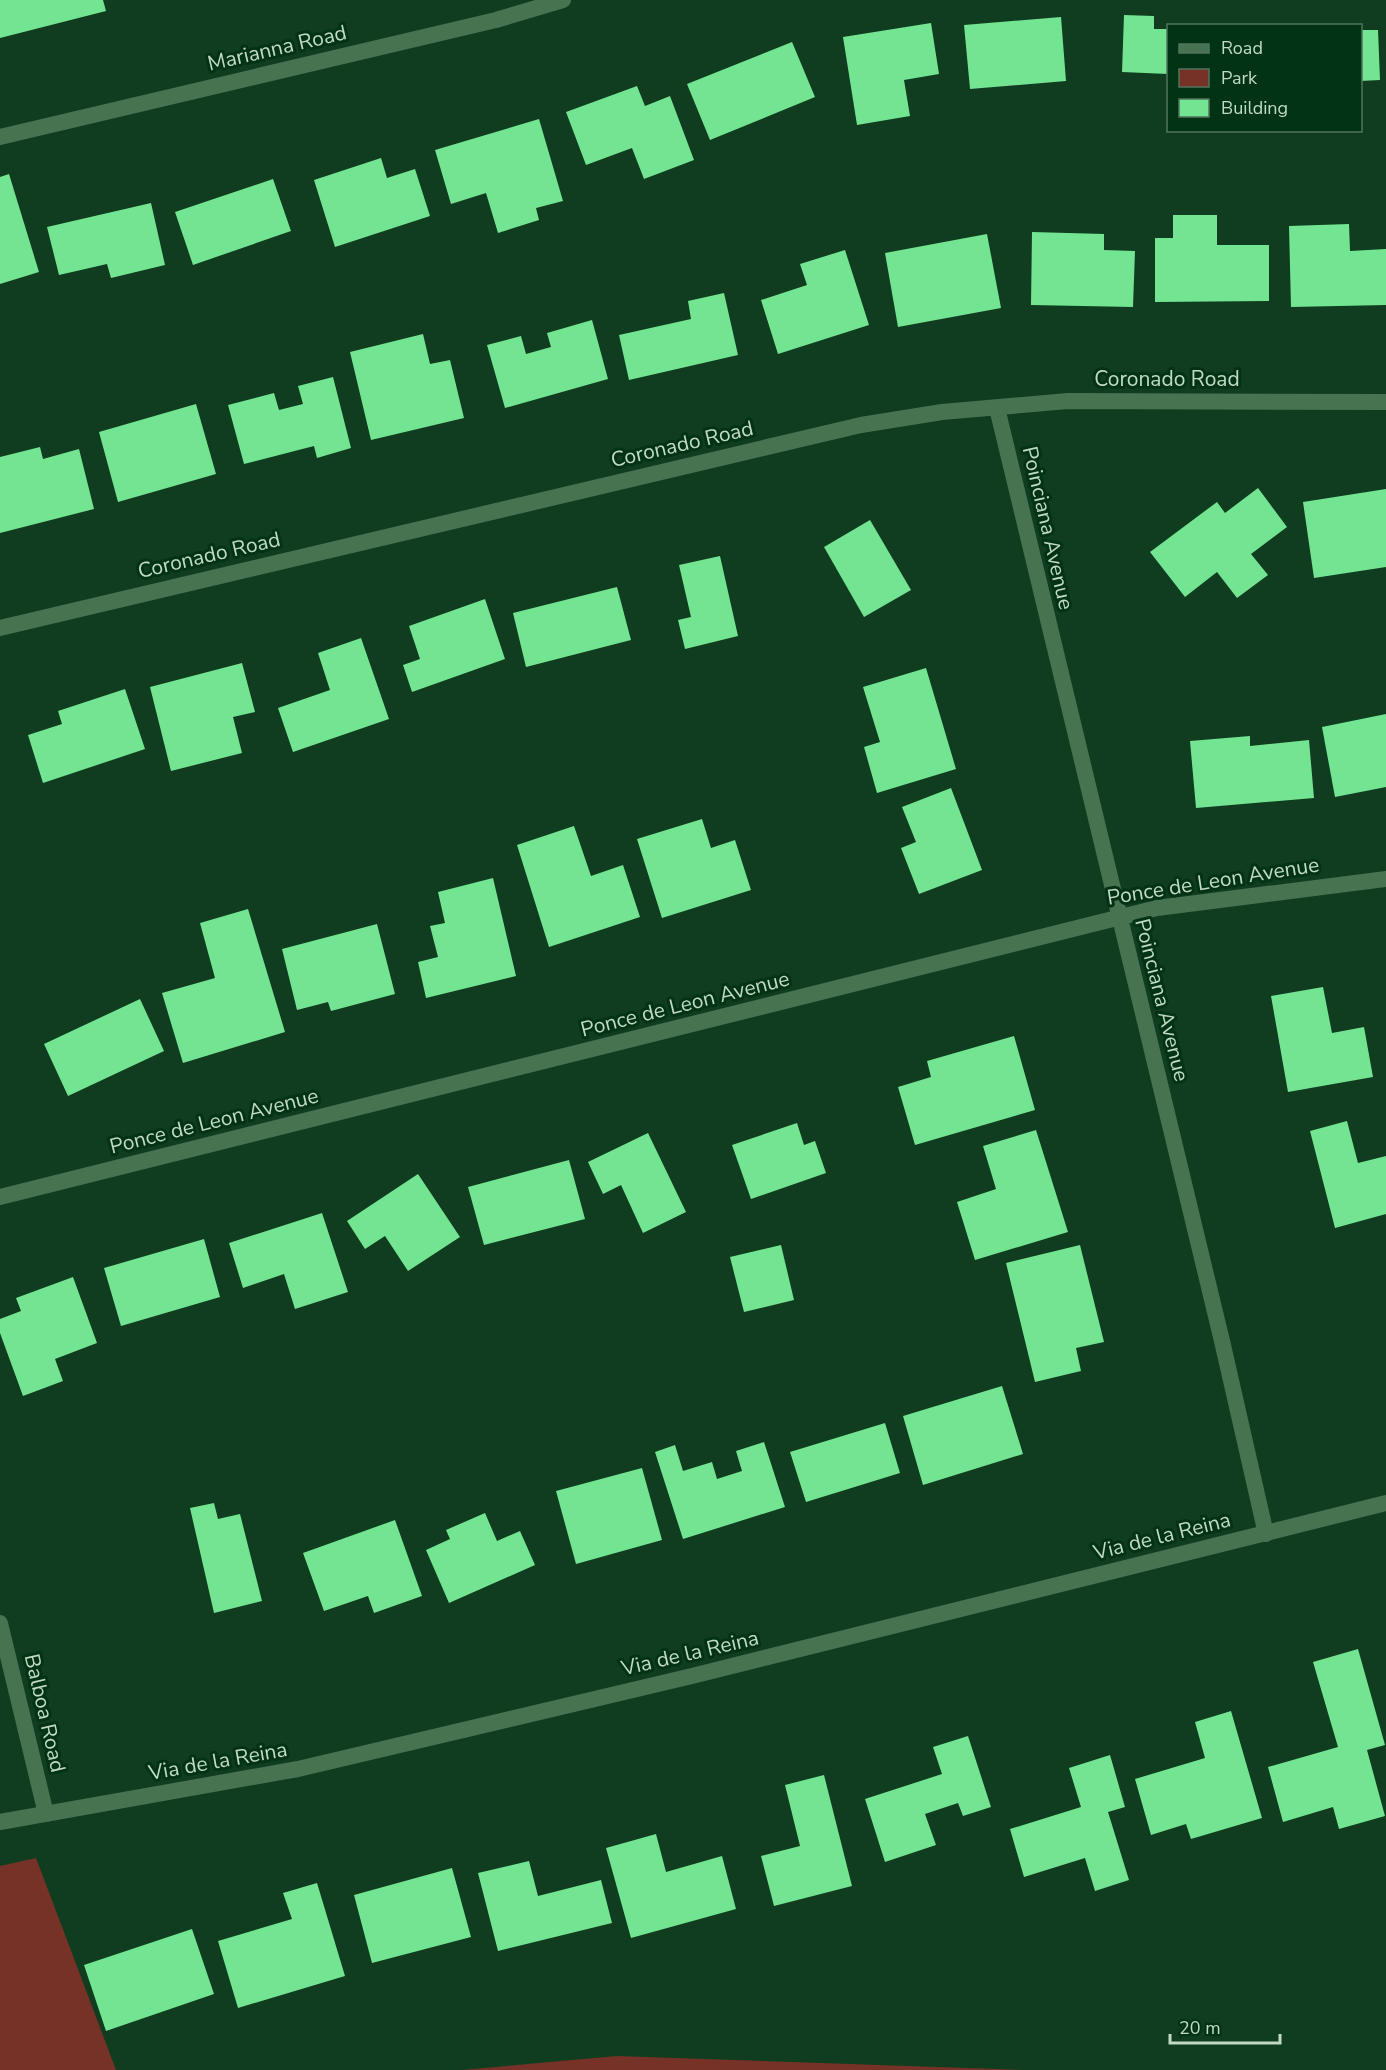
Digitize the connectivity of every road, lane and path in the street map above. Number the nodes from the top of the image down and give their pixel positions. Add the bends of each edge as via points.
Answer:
1 (563, 0) edge
2 (0, 137) edge
3 (1386, 402) edge
4 (996, 408) junction
5 (0, 628) edge
6 (1386, 879) edge
7 (1118, 917) junction
8 (0, 1197) edge
9 (1386, 1503) edge
10 (1266, 1534) junction
11 (0, 1623) edge
12 (46, 1814) junction
13 (0, 1822) edge

1 - 2 street, Marianna Road via 496,20
3 - 4 street, Coronado Road via 1068,401
4 - 5 street, Coronado Road via 861,425
4 - 7 street, Poinciana Avenue
6 - 7 street, Ponce de Leon Avenue via 1157,908
7 - 8 street, Ponce de Leon Avenue
7 - 10 street, Poinciana Avenue
9 - 10 street, Via de la Reina
10 - 12 street, Via de la Reina via 298,1769
11 - 12 street, Balboa Road
12 - 13 street, Via de la Reina

